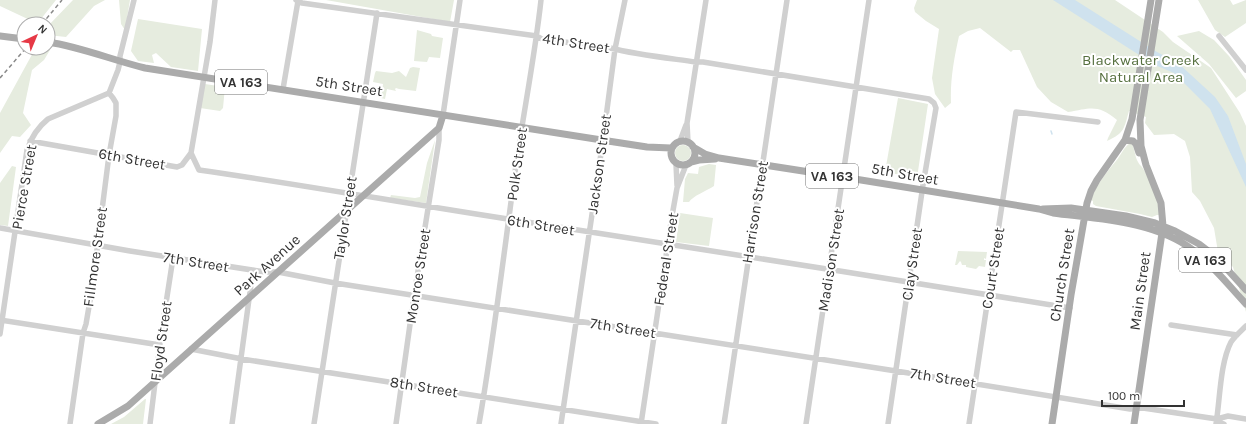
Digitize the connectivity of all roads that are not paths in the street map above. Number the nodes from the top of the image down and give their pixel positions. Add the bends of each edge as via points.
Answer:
1 (134, 0) edge
2 (215, 0) edge
3 (297, 0) edge
4 (460, 0) edge
5 (541, 0) edge
6 (625, 0) edge
7 (706, 0) edge
8 (788, 0) edge
9 (869, 0) edge
10 (1151, 0) edge
11 (1159, 0) edge
12 (376, 13) junction
13 (456, 24) junction
14 (0, 36) edge
15 (537, 36) junction
16 (1219, 36) dead end
17 (16, 38) edge
18 (56, 44) edge
19 (615, 49) junction
20 (120, 62) junction
21 (696, 62) junction
22 (1246, 70) edge
23 (777, 74) junction
24 (203, 76) junction
25 (857, 86) junction
26 (283, 89) junction
27 (109, 93) junction
28 (362, 101) junction
29 (934, 103) joint
30 (443, 115) junction
31 (1098, 122) dead end
32 (687, 123) junction
33 (523, 127) junction
34 (439, 128) junction
35 (603, 140) junction
36 (1125, 140) junction
37 (30, 141) junction
38 (680, 141) junction
39 (691, 145) junction
40 (647, 147) junction
41 (672, 148) junction
42 (191, 153) junction
43 (109, 155) junction
44 (670, 156) junction
45 (719, 158) junction
46 (676, 164) junction
47 (688, 164) junction
48 (762, 165) junction
49 (1146, 165) junction
50 (843, 178) junction
51 (677, 188) junction
52 (922, 190) junction
53 (349, 194) junction
54 (364, 195) junction
55 (1002, 203) junction
56 (429, 206) junction
57 (346, 211) junction
58 (1085, 214) junction
59 (509, 220) junction
60 (0, 228) edge
61 (1162, 230) junction
62 (15, 231) junction
63 (590, 232) junction
64 (668, 244) junction
65 (97, 245) junction
66 (748, 256) junction
67 (173, 258) junction
68 (829, 269) junction
69 (253, 270) junction
70 (278, 272) junction
71 (909, 282) junction
72 (335, 283) junction
73 (1245, 288) edge
74 (989, 294) junction
75 (414, 296) junction
76 (250, 297) junction
77 (1246, 304) edge
78 (497, 308) junction
79 (1070, 308) junction
80 (1, 320) edge
81 (576, 320) junction
82 (1172, 325) dead end
83 (1245, 327) edge
84 (84, 333) junction
85 (655, 333) junction
86 (0, 334) edge
87 (1238, 334) junction
88 (160, 345) junction
89 (735, 346) junction
90 (191, 349) junction
91 (242, 359) junction
92 (816, 359) junction
93 (322, 371) junction
94 (896, 371) junction
95 (155, 381) junction
96 (402, 384) junction
97 (975, 384) junction
98 (484, 396) junction
99 (1056, 397) junction
100 (1137, 408) junction
101 (563, 409) junction
102 (1246, 419) edge
103 (1217, 421) edge
104 (641, 423) edge
105 (70, 424) edge
106 (98, 424) edge
107 (150, 424) edge
108 (232, 424) edge
109 (314, 424) edge
110 (396, 424) edge
111 (479, 424) edge
112 (561, 424) edge
113 (656, 424) edge
114 (724, 424) edge
115 (806, 424) edge
116 (888, 424) edge
117 (969, 424) edge
118 (1052, 424) edge
119 (1134, 424) edge
120 (1224, 424) edge

1 - 20 street
2 - 24 street
3 - 12 street, 4th Street via 302,3
3 - 26 street
4 - 13 street
5 - 15 street, Polk Street
6 - 19 street, Jackson Street
7 - 21 street
8 - 23 street, Harrison Street
9 - 25 street, Madison Street
10 - 36 main road, Church Street via 1132,119
11 - 49 main road via 1140,120 1141,146
12 - 13 street, 4th Street
12 - 28 street, Taylor Street
13 - 15 street, 4th Street
13 - 30 street
14 - 17 main road
15 - 19 street, 4th Street
15 - 33 street, Polk Street
16 - 22 street
18 - 20 main road, 5th Street / VA 163
19 - 21 street, 4th Street
19 - 35 street, Jackson Street
20 - 24 main road, 5th Street / VA 163
20 - 27 street
21 - 23 street, 4th Street
21 - 32 street
23 - 25 street, 4th Street
23 - 48 street, Harrison Street
24 - 26 main road, 5th Street / VA 163
24 - 42 street
25 - 29 street, 4th Street via 929,99
25 - 50 street, Madison Street
26 - 28 main road, 5th Street / VA 163
27 - 37 street, Pierce Street via 48,119
27 - 43 street, Fillmore Street via 116,103
28 - 30 main road, 5th Street / VA 163
28 - 53 street, Taylor Street
29 - 52 street, Clay Street via 936,108
30 - 33 main road, 5th Street / VA 163
30 - 34 main road
31 - 55 street, Court Street via 1016,112
32 - 38 street
32 - 39 street
33 - 35 main road, 5th Street / VA 163
33 - 59 street, Polk Street
34 - 54 main road, Park Avenue
34 - 56 street, Monroe Street
35 - 40 main road, 5th Street / VA 163
35 - 63 street, Jackson Street
36 - 49 main road via 1136,144
36 - 58 main road, Church Street via 1091,191
37 - 43 street, 6th Street
37 - 62 street, Pierce Street
38 - 39 main road
38 - 41 main road
39 - 45 main road, 5th Street / VA 163
39 - 47 main road via 695,154
40 - 41 main road, 5th Street / VA 163
40 - 44 main road, 5th Street / VA 163
41 - 44 main road
42 - 43 street, 6th Street via 182,165 176,167
42 - 53 street, 6th Street via 199,170
43 - 65 street, Fillmore Street
44 - 46 main road
45 - 47 main road, 5th Street / VA 163
45 - 48 main road, 5th Street / VA 163
46 - 47 main road
46 - 51 street, Federal Street
47 - 51 street, Federal Street
48 - 50 main road, 5th Street / VA 163
48 - 66 street, Harrison Street
49 - 61 main road, Main Street via 1161,202
50 - 52 main road, 5th Street / VA 163
50 - 68 street, Madison Street
51 - 64 street, Federal Street
52 - 55 main road, 5th Street / VA 163
52 - 71 street, Clay Street
53 - 54 street, 6th Street
53 - 57 street, Taylor Street
54 - 56 street, 6th Street
54 - 57 main road, Park Avenue
55 - 58 main road, 5th Street / VA 163 via 1039,209 1071,208
55 - 74 street, Court Street
56 - 59 street, 6th Street
56 - 75 street, Monroe Street
57 - 70 main road, Park Avenue
57 - 72 street, Taylor Street
58 - 61 main road, 5th Street via 1140,219
58 - 79 main road, Church Street
59 - 63 street, 6th Street
59 - 78 street, Polk Street
60 - 62 street, 7th Street
61 - 73 main road, 5th Street via 1199,244 1216,257
61 - 77 main road, 5th Street / VA 163 via 1207,262
61 - 100 main road, Main Street
62 - 65 street, 7th Street
62 - 80 street, Pierce Street
63 - 64 street, 6th Street
63 - 81 street, Jackson Street
64 - 66 street, 6th Street
64 - 85 street, Federal Street
65 - 67 street, 7th Street
65 - 84 street, Fillmore Street
66 - 68 street, 6th Street
66 - 89 street, Harrison Street
67 - 69 street, 7th Street
67 - 88 street, Floyd Street
68 - 71 street, 6th Street
68 - 92 street, Madison Street
69 - 70 street, 7th Street
69 - 76 street
70 - 72 street, 7th Street
70 - 76 main road, Park Avenue
71 - 74 street, 6th Street
71 - 94 street, Clay Street
72 - 75 street, 7th Street
72 - 93 street, Taylor Street
74 - 79 street, 6th Street
74 - 97 street, Court Street
75 - 78 street, 7th Street
75 - 96 street, Monroe Street
76 - 90 main road, Park Avenue
76 - 91 street
78 - 81 street, 7th Street
78 - 98 street, Polk Street
79 - 99 main road, Church Street
80 - 84 street
80 - 86 street, Pierce Street
81 - 85 street, 7th Street
81 - 101 street, Jackson Street
82 - 87 street
83 - 87 street
84 - 88 street
84 - 105 street, Fillmore Street
85 - 89 street, 7th Street
85 - 104 street, Federal Street
87 - 103 street via 1232,340 1226,358
88 - 95 street, Floyd Street
89 - 92 street, 7th Street
89 - 114 street, Harrison Street
90 - 91 street, 8th Street
90 - 95 main road, Park Avenue
91 - 93 street, 8th Street
91 - 108 street
92 - 94 street, 7th Street
92 - 115 street, Madison Street
93 - 96 street, 8th Street
93 - 109 street, Taylor Street
94 - 97 street, 7th Street
94 - 116 street, Clay Street
95 - 106 main road, Park Avenue via 128,406
95 - 107 street, Floyd Street
96 - 98 street, 8th Street
96 - 110 street, Monroe Street
97 - 99 street, 7th Street
97 - 117 street, Court Street
98 - 101 street, 8th Street
98 - 111 street, Polk Street
99 - 100 street, 7th Street
99 - 118 main road, Church Street
100 - 103 street, 7th Street
100 - 119 main road, Main Street
101 - 104 street, 8th Street
101 - 112 street, Jackson Street
102 - 103 street, 7th Street via 1228,416
103 - 120 street
104 - 113 street, 8th Street

